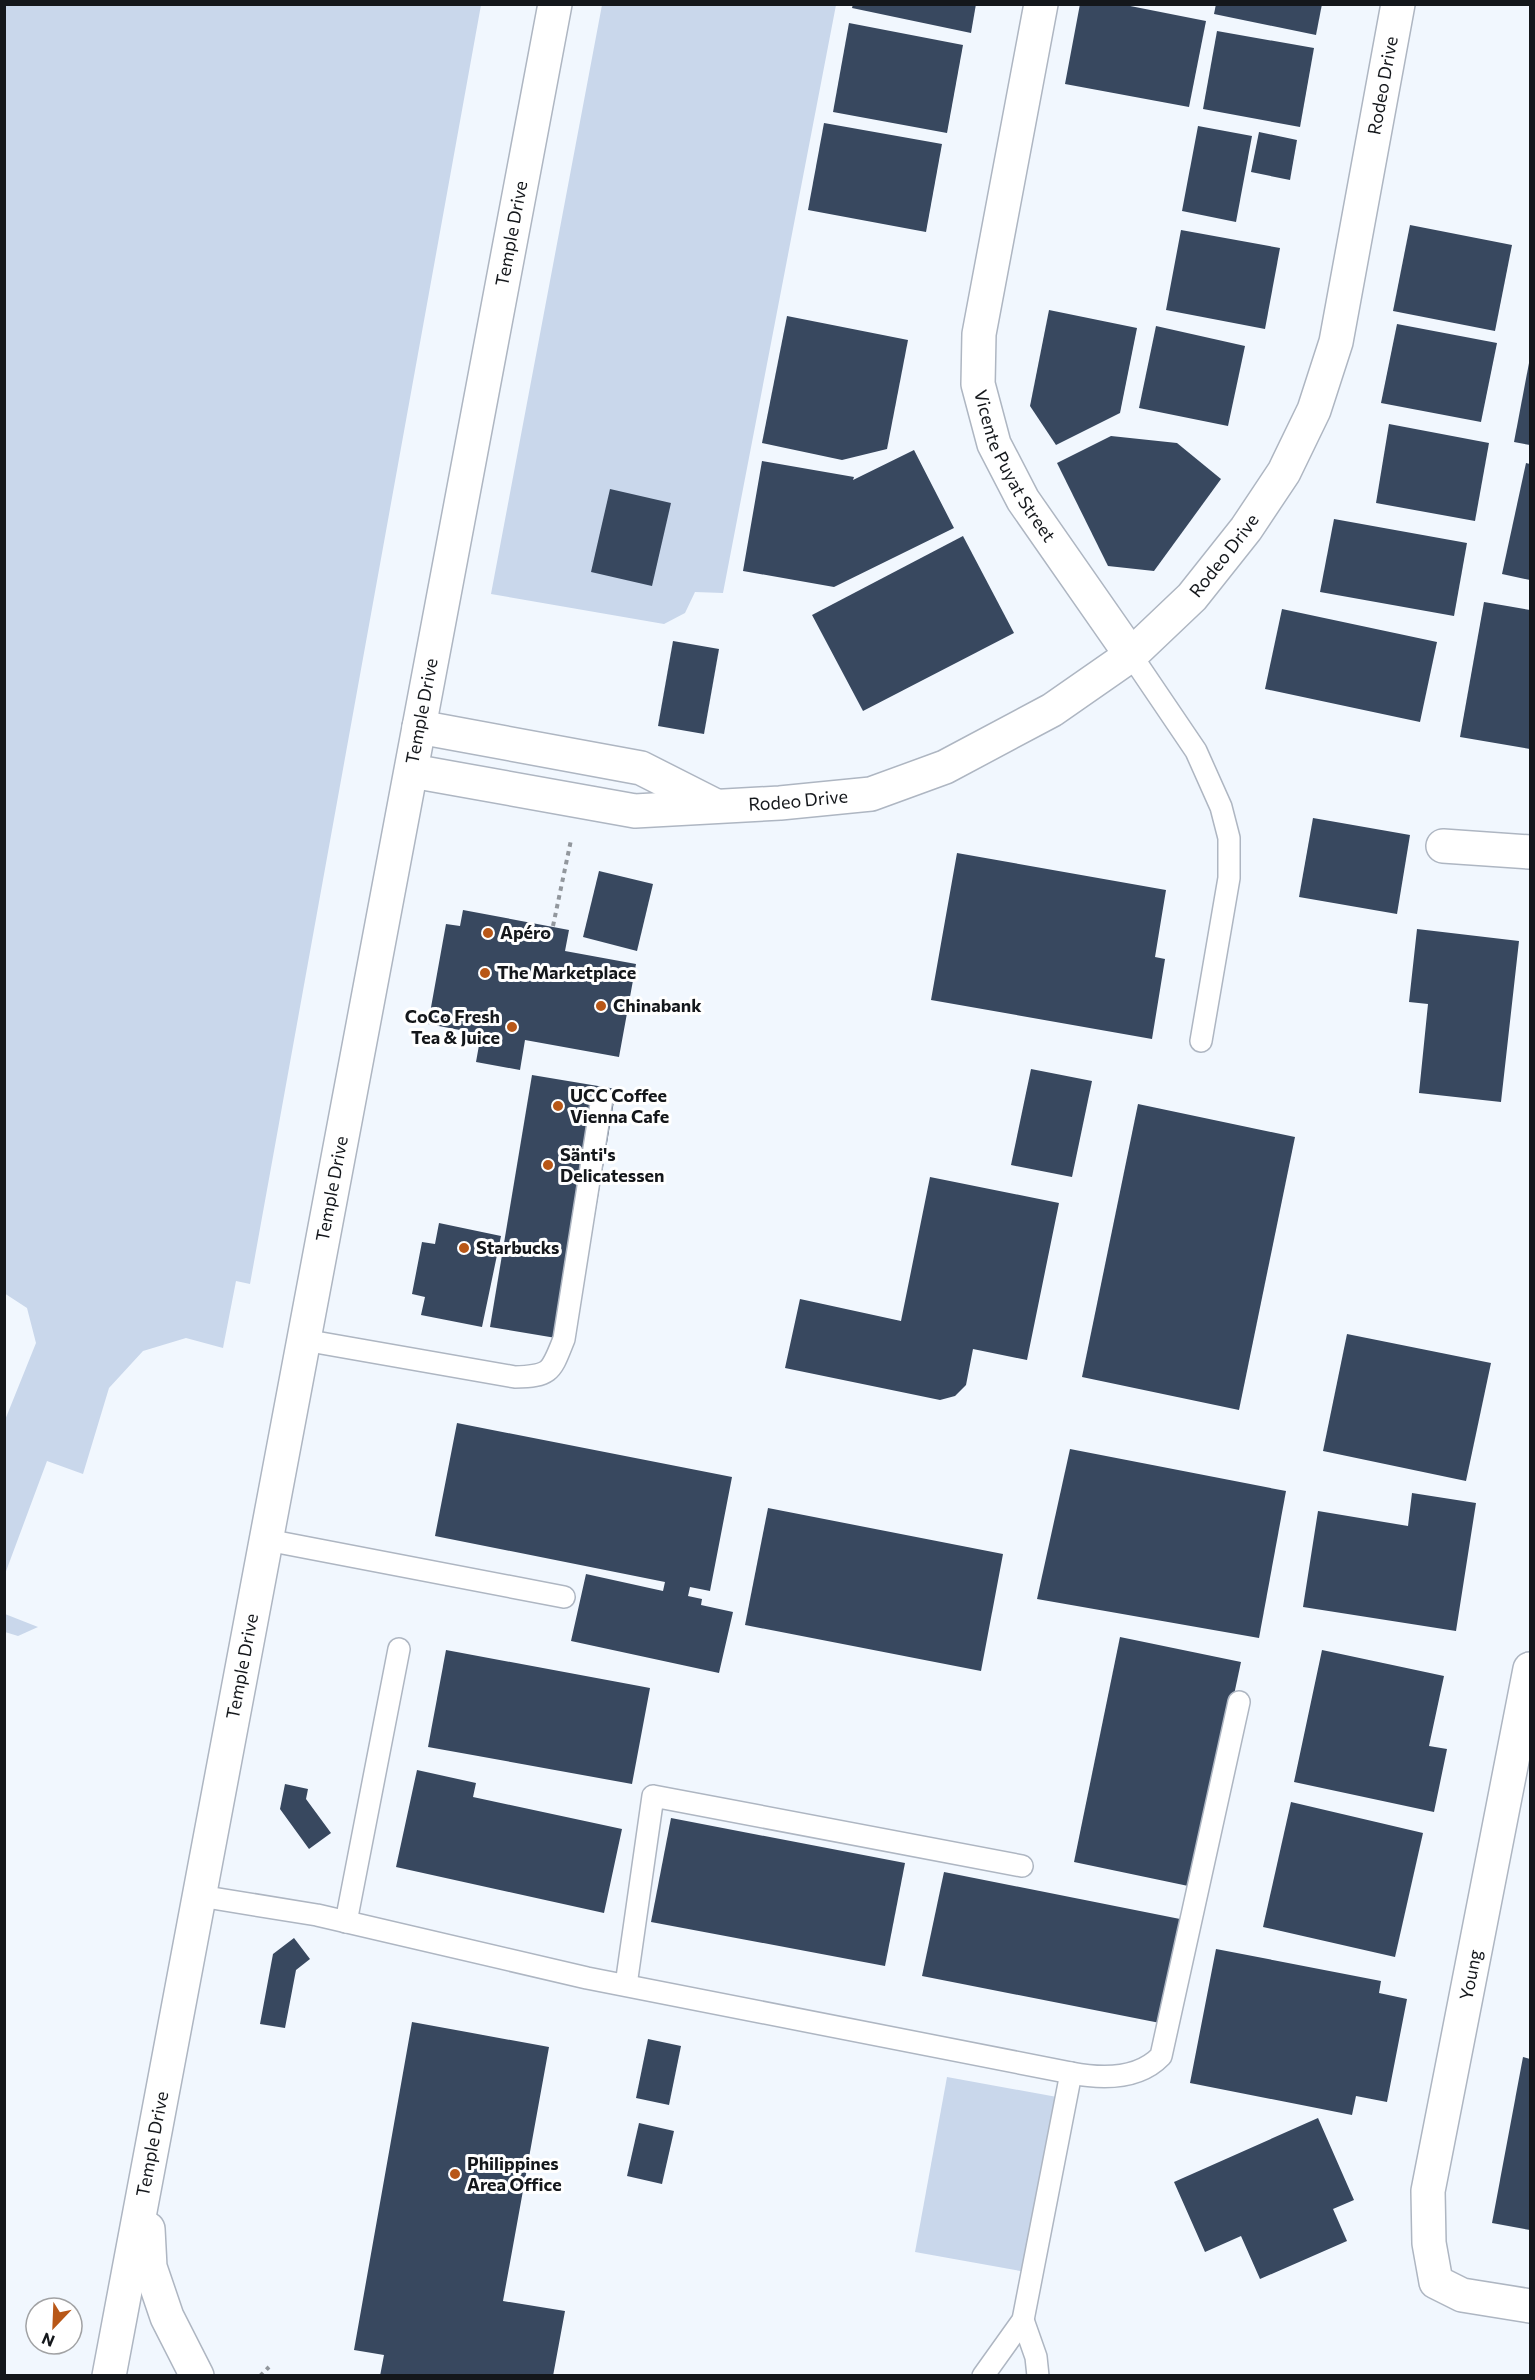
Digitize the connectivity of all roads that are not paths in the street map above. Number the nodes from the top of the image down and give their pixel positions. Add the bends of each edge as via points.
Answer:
1 (555, 4) edge
2 (1041, 4) edge
3 (1398, 4) edge
4 (1131, 655) junction
5 (419, 727) junction
6 (604, 762) junction
7 (411, 771) junction
8 (587, 802) junction
9 (716, 806) junction
10 (1443, 846) dead end
11 (1530, 852) edge
12 (1201, 1041) dead end
13 (602, 1098) dead end
14 (304, 1340) junction
15 (267, 1540) junction
16 (564, 1597) dead end
17 (399, 1649) dead end
18 (1530, 1669) edge
19 (1239, 1702) dead end
20 (1520, 1788) edge
21 (1022, 1866) dead end
22 (200, 1896) junction
23 (346, 1922) junction
24 (626, 1985) junction
25 (1071, 2073) junction
26 (145, 2185) junction
27 (1530, 2306) edge
28 (1023, 2320) junction
29 (109, 2376) edge
30 (197, 2376) edge
31 (983, 2376) edge
32 (1038, 2376) edge

1 - 5 street, Temple Drive
2 - 4 street, Vicente Puyat Street via 979,334 978,384 994,444 1023,500
3 - 4 street, Rodeo Drive via 1335,342 1314,410 1284,472 1246,529 1192,597
4 - 9 street, Rodeo Drive via 1052,710 934,771 871,794
4 - 12 lane, Vicente Puyat Street via 1196,751 1221,807 1229,838 1229,878
5 - 6 street
5 - 7 street, Temple Drive
6 - 8 street
6 - 9 street via 641,768
7 - 8 street, Rodeo Drive
7 - 14 street, Temple Drive
8 - 9 street, Rodeo Drive via 635,811
10 - 11 street
13 - 14 lane via 564,1339 554,1366 538,1376 515,1377
14 - 15 street, Temple Drive
15 - 16 lane
15 - 22 street, Temple Drive
17 - 23 lane
18 - 20 street, Young
19 - 25 lane via 1161,2056 1152,2066 1123,2075 1097,2078
20 - 27 street, Young via 1428,2191 1429,2243 1436,2282 1462,2295
21 - 24 lane via 653,1796
22 - 23 lane
22 - 26 street, Temple Drive
23 - 24 lane
24 - 25 lane
25 - 28 lane
26 - 29 street, Temple Drive
26 - 30 street via 150,2267 166,2317
28 - 31 lane
28 - 32 lane

